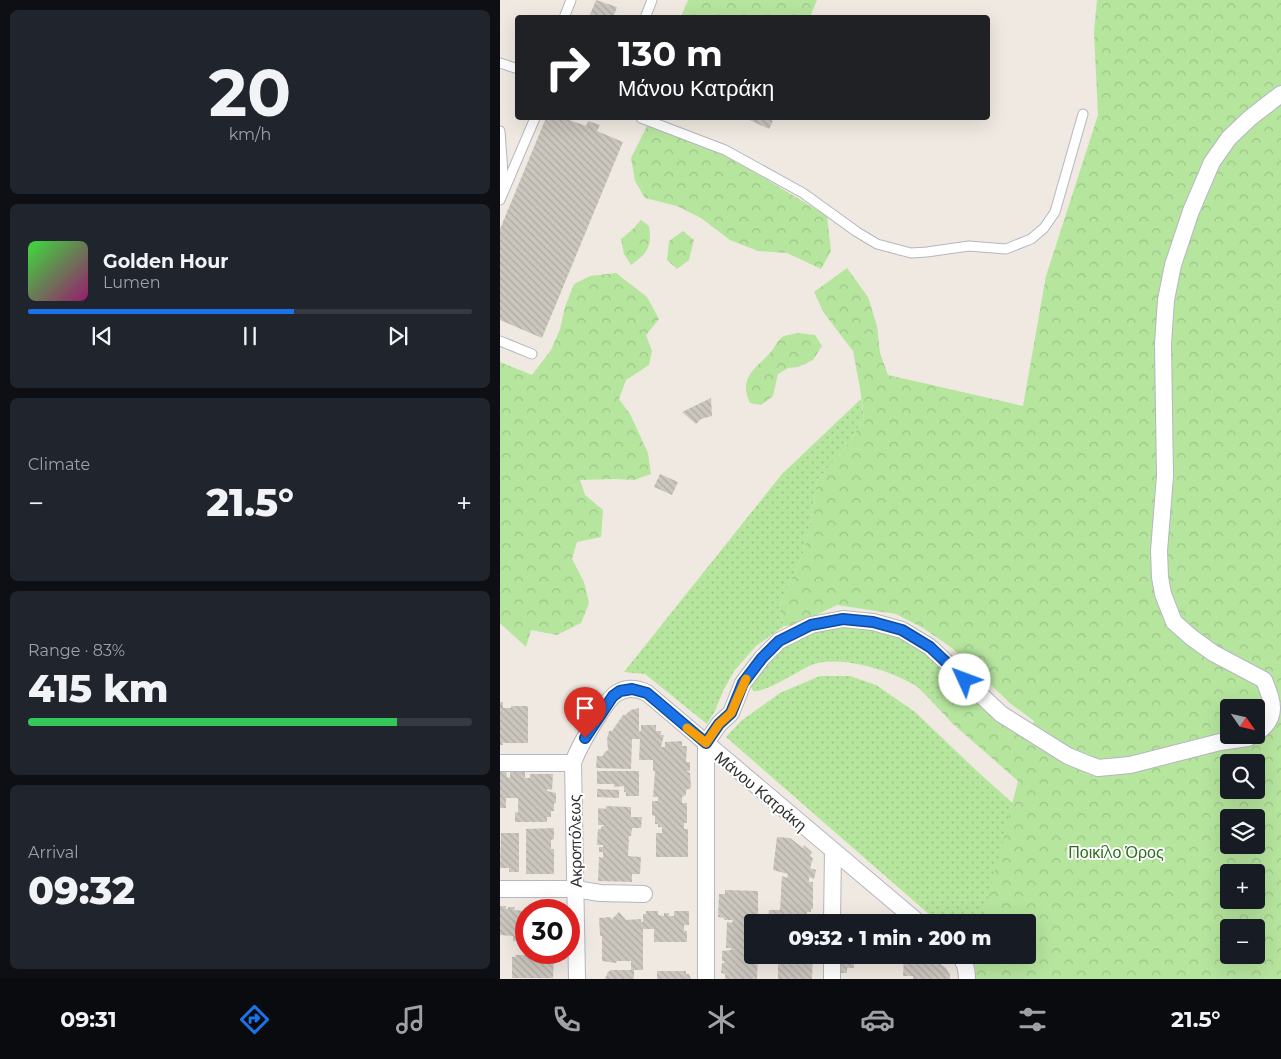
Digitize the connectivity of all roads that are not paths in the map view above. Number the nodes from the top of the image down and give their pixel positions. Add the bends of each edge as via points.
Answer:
1 (571, 0) edge
2 (652, 0) edge
3 (565, 15) edge
4 (646, 15) edge
5 (500, 63) edge
6 (515, 68) edge
7 (1281, 94) edge
8 (1083, 114) dead end
9 (534, 120) edge
10 (646, 120) edge
11 (500, 131) edge
12 (504, 189) junction
13 (500, 200) edge
14 (500, 341) edge
15 (532, 354) dead end
16 (1265, 727) edge
17 (1220, 742) edge
18 (706, 743) junction
19 (500, 763) edge
20 (573, 763) junction
21 (832, 851) junction
22 (500, 889) edge
23 (576, 889) junction
24 (644, 894) dead end
25 (832, 914) edge
26 (908, 914) edge
27 (832, 964) edge
28 (964, 964) edge
29 (577, 979) edge
30 (706, 979) edge
31 (832, 979) edge
32 (967, 979) edge

1 - 3 lane
2 - 4 lane
5 - 6 lane
7 - 16 street via 1229,138 1212,162 1173,265 1166,300 1163,344 1165,476 1159,551 1163,594 1174,622 1191,637 1213,653 1264,680 1273,710
8 - 10 lane via 1055,212 1032,239 1006,249 970,246 911,253 877,244 803,193 725,150
9 - 12 lane
11 - 12 lane
12 - 13 lane
14 - 15 lane
17 - 18 street via 1130,765 1098,768 1068,756 1001,714 930,647 902,630 873,622 843,619 811,625 779,641 743,683 731,713
18 - 20 street, Μάνου Κατράκη via 647,693 627,689 610,699
18 - 21 street, Μάνου Κατράκη
18 - 30 street
19 - 20 street
20 - 23 street, Ακροπόλεως
21 - 25 street
21 - 26 street, Μάνου Κατράκη
22 - 23 street
23 - 24 street
23 - 29 street, Ακροπόλεως
27 - 31 street
28 - 32 street

